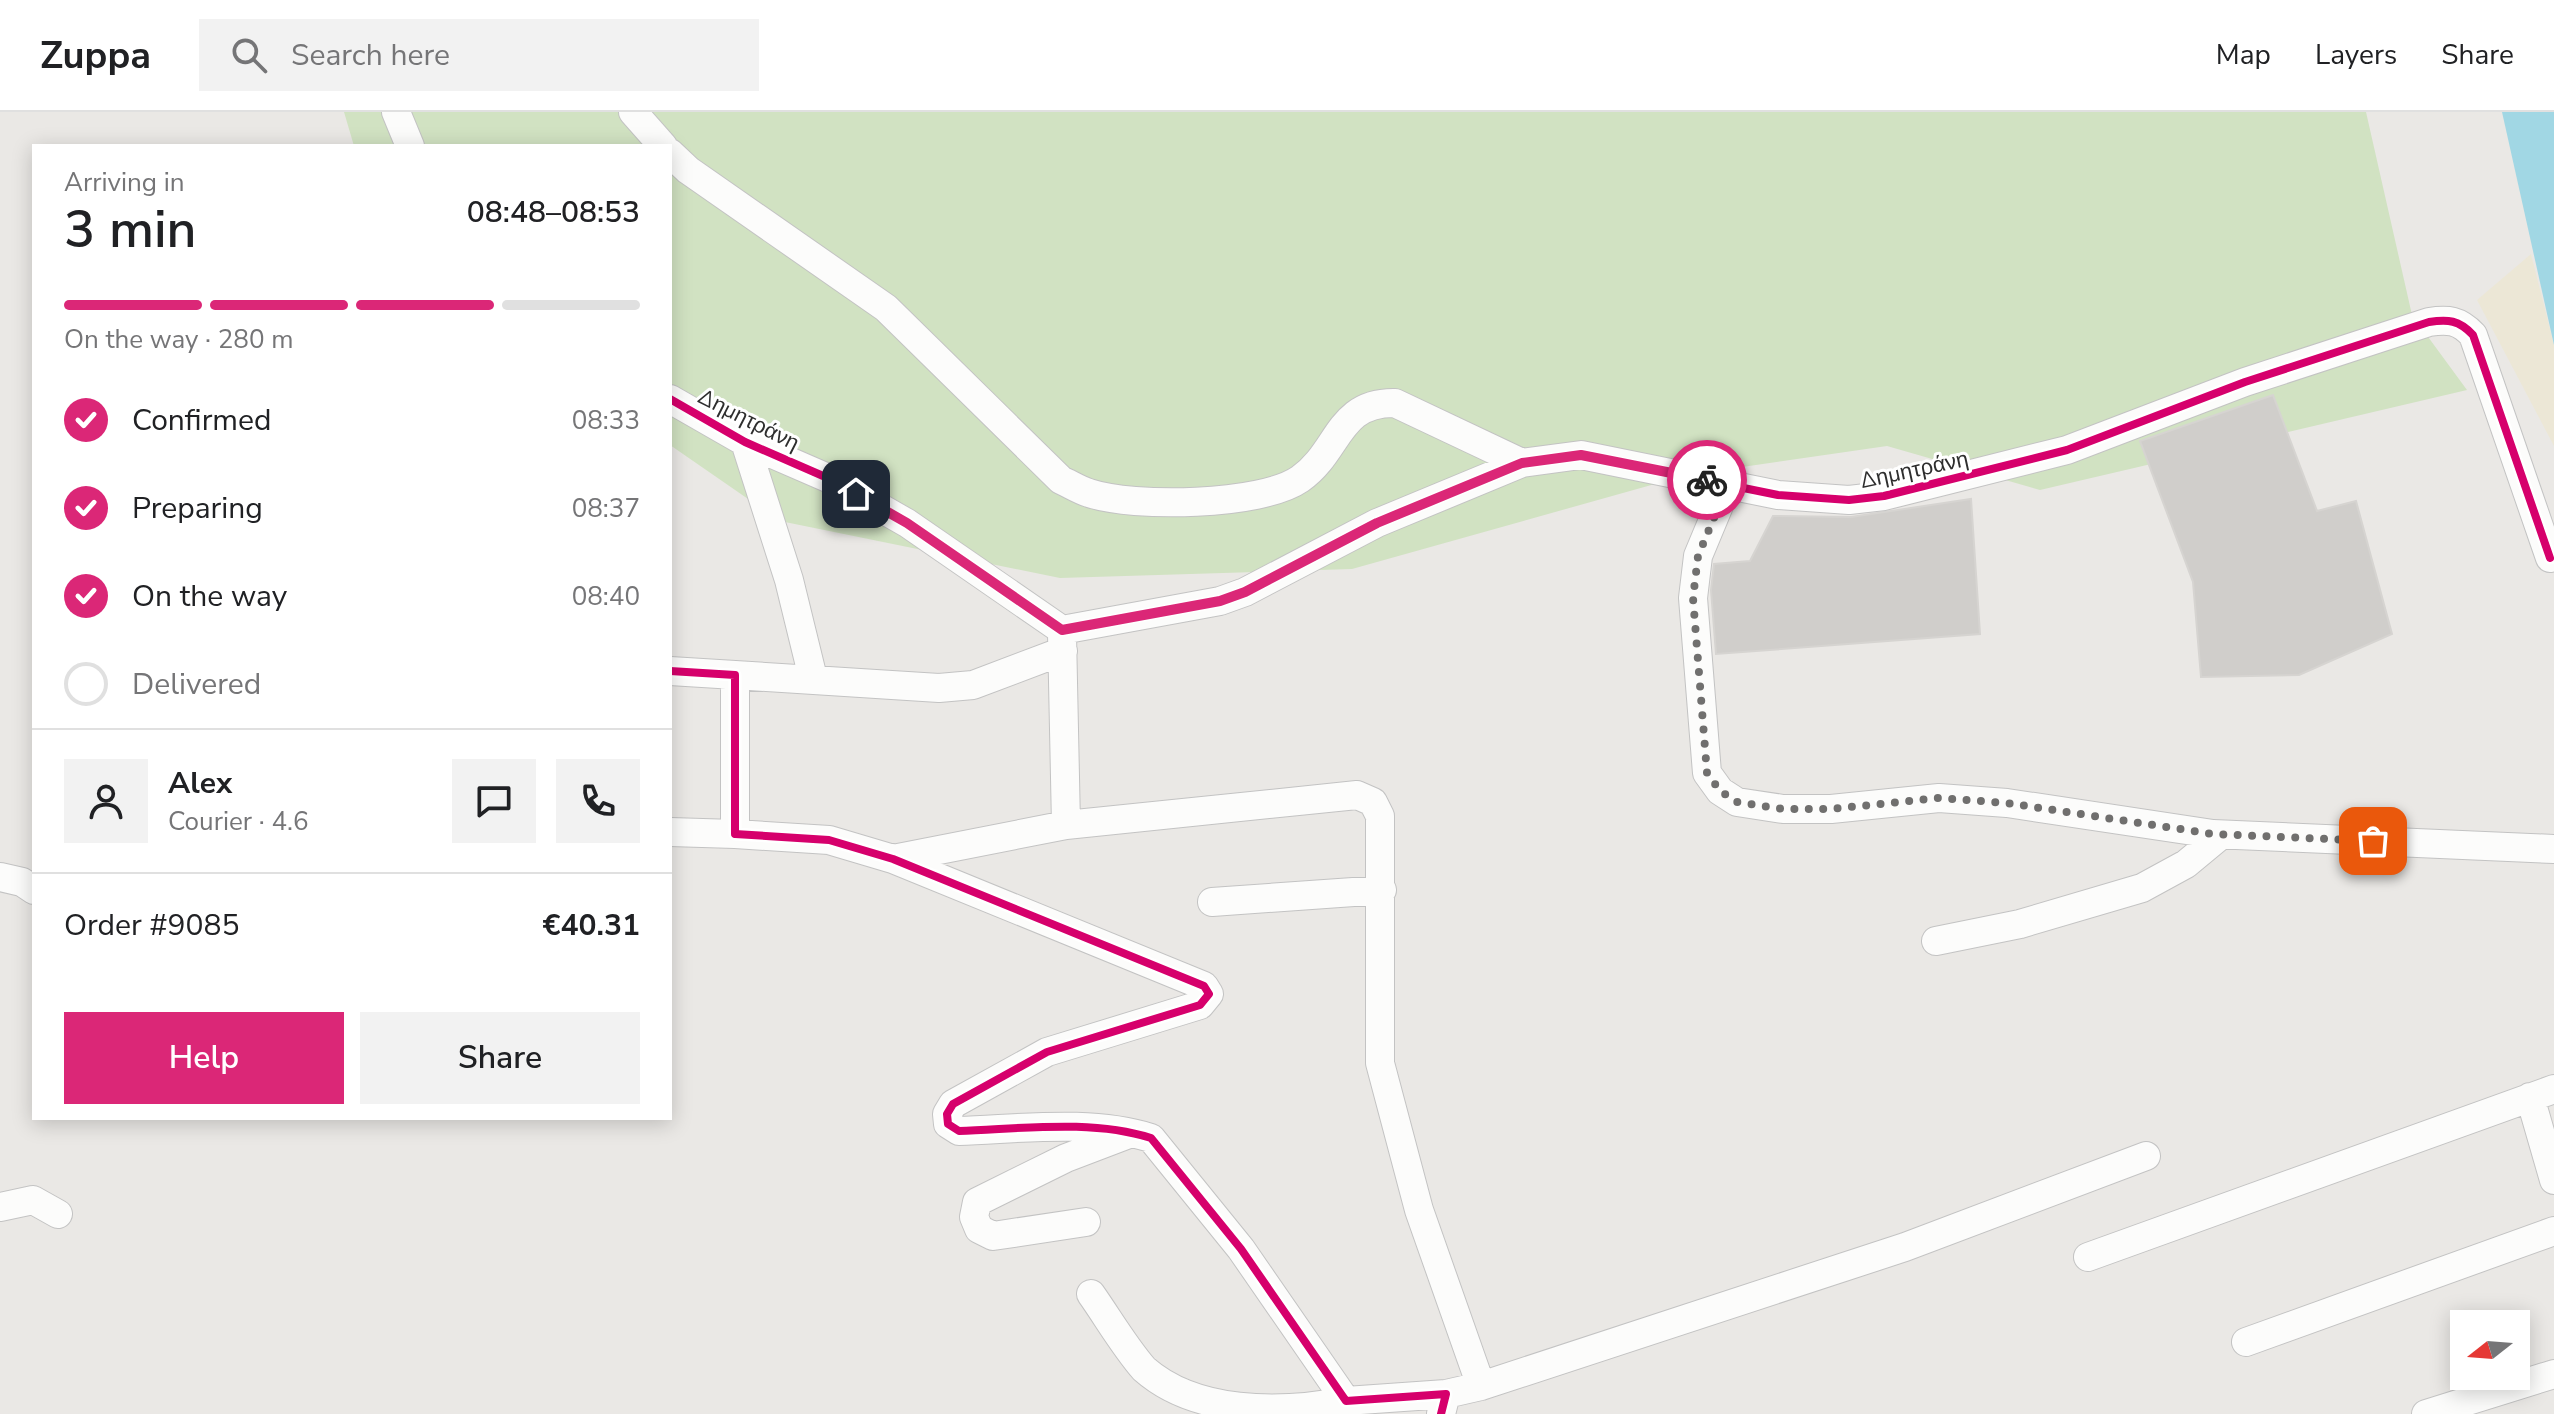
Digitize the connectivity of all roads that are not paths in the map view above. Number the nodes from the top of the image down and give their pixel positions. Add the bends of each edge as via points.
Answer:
1 (396, 112) edge
2 (633, 112) edge
3 (409, 144) edge
4 (661, 144) edge
5 (672, 155) edge
6 (672, 400) edge
7 (745, 442) junction
8 (1522, 463) junction
9 (1728, 484) junction
10 (2550, 558) dead end
11 (1062, 640) junction
12 (672, 671) edge
13 (735, 675) junction
14 (813, 678) junction
15 (1066, 825) junction
16 (672, 832) edge
17 (735, 834) junction
18 (2221, 835) junction
19 (2554, 849) edge
20 (893, 859) junction
21 (0, 877) edge
22 (32, 889) edge
23 (1382, 890) junction
24 (1212, 902) dead end
25 (1936, 941) dead end
26 (2542, 1093) edge
27 (1133, 1132) junction
28 (2146, 1156) dead end
29 (2554, 1180) edge
30 (0, 1207) edge
31 (58, 1214) dead end
32 (1086, 1222) dead end
33 (2554, 1231) edge
34 (2088, 1257) dead end
35 (1091, 1294) dead end
36 (2246, 1342) dead end
37 (2554, 1374) edge
38 (1481, 1386) junction
39 (1346, 1401) junction
40 (1443, 1404) edge
41 (2426, 1414) edge

1 - 3 street
2 - 4 street
5 - 8 street via 886,308 1061,480 1090,494 1169,501 1241,500 1269,493 1299,480 1360,407 1376,402 1395,403
6 - 7 street, Δημητράνη
7 - 11 street, Δημητράνη via 830,479 907,523
7 - 14 street via 789,580
8 - 9 street, Δημητράνη via 1581,455
8 - 11 street, Δημητράνη via 1377,523 1233,597
9 - 10 street, Δημητράνη via 1778,495 1849,500 1899,492 2067,450 2245,382 2448,319 2473,335
9 - 18 street via 1698,556 1693,598 1707,773 1720,791 1737,802 1783,809 1939,798 2007,803
11 - 14 street via 973,685 939,688
11 - 15 street
12 - 13 street
13 - 14 street
13 - 17 street
15 - 20 street
15 - 23 street via 1357,795 1373,802 1380,816
16 - 17 street
17 - 20 street via 829,840
18 - 19 street
18 - 25 street via 2186,864 2142,888 2020,924
20 - 27 street via 1204,986 1209,994 1200,1005 1047,1052 953,1104 947,1114 948,1124 959,1131
21 - 22 street
23 - 24 street
23 - 38 street via 1380,1063 1419,1210
26 - 29 street
26 - 34 street
27 - 32 street via 977,1202 974,1217 979,1229 993,1236
27 - 39 street via 1164,1149
28 - 38 street via 1905,1247
30 - 31 street via 33,1200
33 - 36 street
35 - 39 street via 1146,1371 1190,1402 1239,1413
37 - 41 street
38 - 40 street
39 - 40 street

